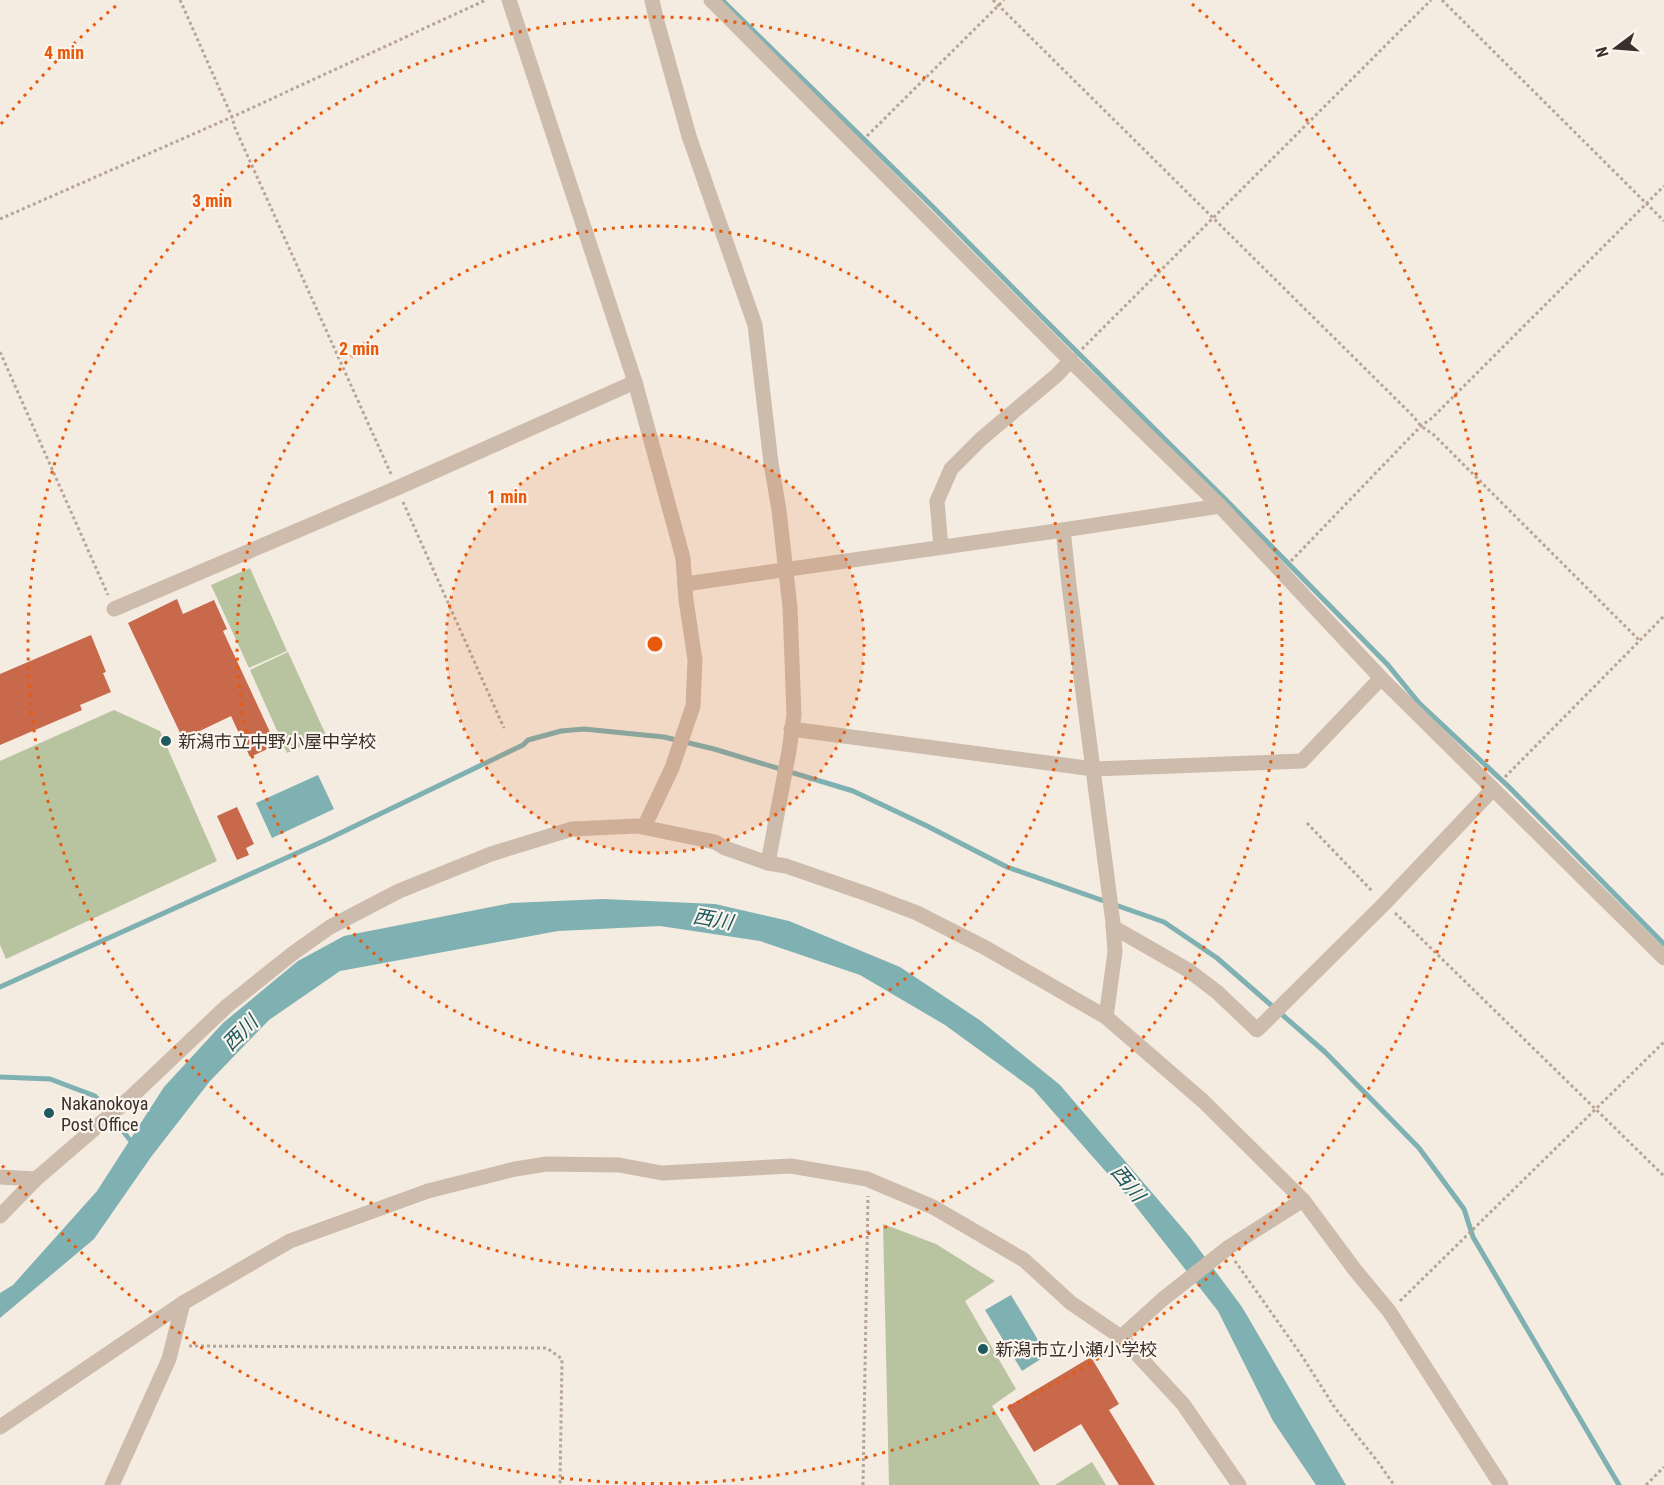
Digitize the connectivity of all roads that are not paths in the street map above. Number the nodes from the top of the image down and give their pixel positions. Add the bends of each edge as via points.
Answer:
1 (509, 0) edge
2 (652, 0) edge
3 (711, 0) edge
4 (1071, 360) junction
5 (635, 382) junction
6 (1220, 506) junction
7 (1063, 530) junction
8 (941, 547) junction
9 (786, 570) junction
10 (685, 584) junction
11 (114, 609) road end
12 (1381, 678) junction
13 (791, 729) junction
14 (1094, 769) junction
15 (1493, 789) junction
16 (644, 827) junction
17 (768, 863) junction
18 (1113, 927) junction
19 (1664, 958) edge
20 (1106, 1017) junction
21 (0, 1177) edge
22 (36, 1179) junction
23 (1303, 1200) junction
24 (0, 1216) edge
25 (183, 1303) junction
26 (1121, 1337) junction
27 (0, 1427) edge
28 (112, 1485) edge
29 (1239, 1485) edge
30 (1501, 1485) edge

1 - 5 street
2 - 9 street via 689,136 755,326
3 - 4 street
4 - 6 street
4 - 8 street via 951,469 936,501
5 - 10 street via 683,558
5 - 11 street
6 - 7 street
6 - 12 street
7 - 8 street
7 - 14 street
8 - 9 street
9 - 10 street
9 - 13 street via 794,715
10 - 16 street via 695,660 693,706 672,768
12 - 14 street via 1302,761
12 - 15 street
13 - 14 street
13 - 17 street
14 - 18 street
15 - 18 street via 1257,1030 1188,970
15 - 19 street
16 - 17 street via 715,842
16 - 22 street via 572,829 491,854 399,891 330,927 227,1006 130,1098
17 - 20 street via 917,913
18 - 20 street
20 - 23 street via 1203,1101
21 - 22 street
22 - 24 street
23 - 26 street via 1224,1251
23 - 30 street via 1389,1311
25 - 26 street via 290,1241 428,1191 515,1169 585,1164 662,1173 791,1166 867,1179 933,1207 1024,1260 1071,1303
25 - 27 street
25 - 28 street via 169,1359
26 - 29 street via 1183,1404

